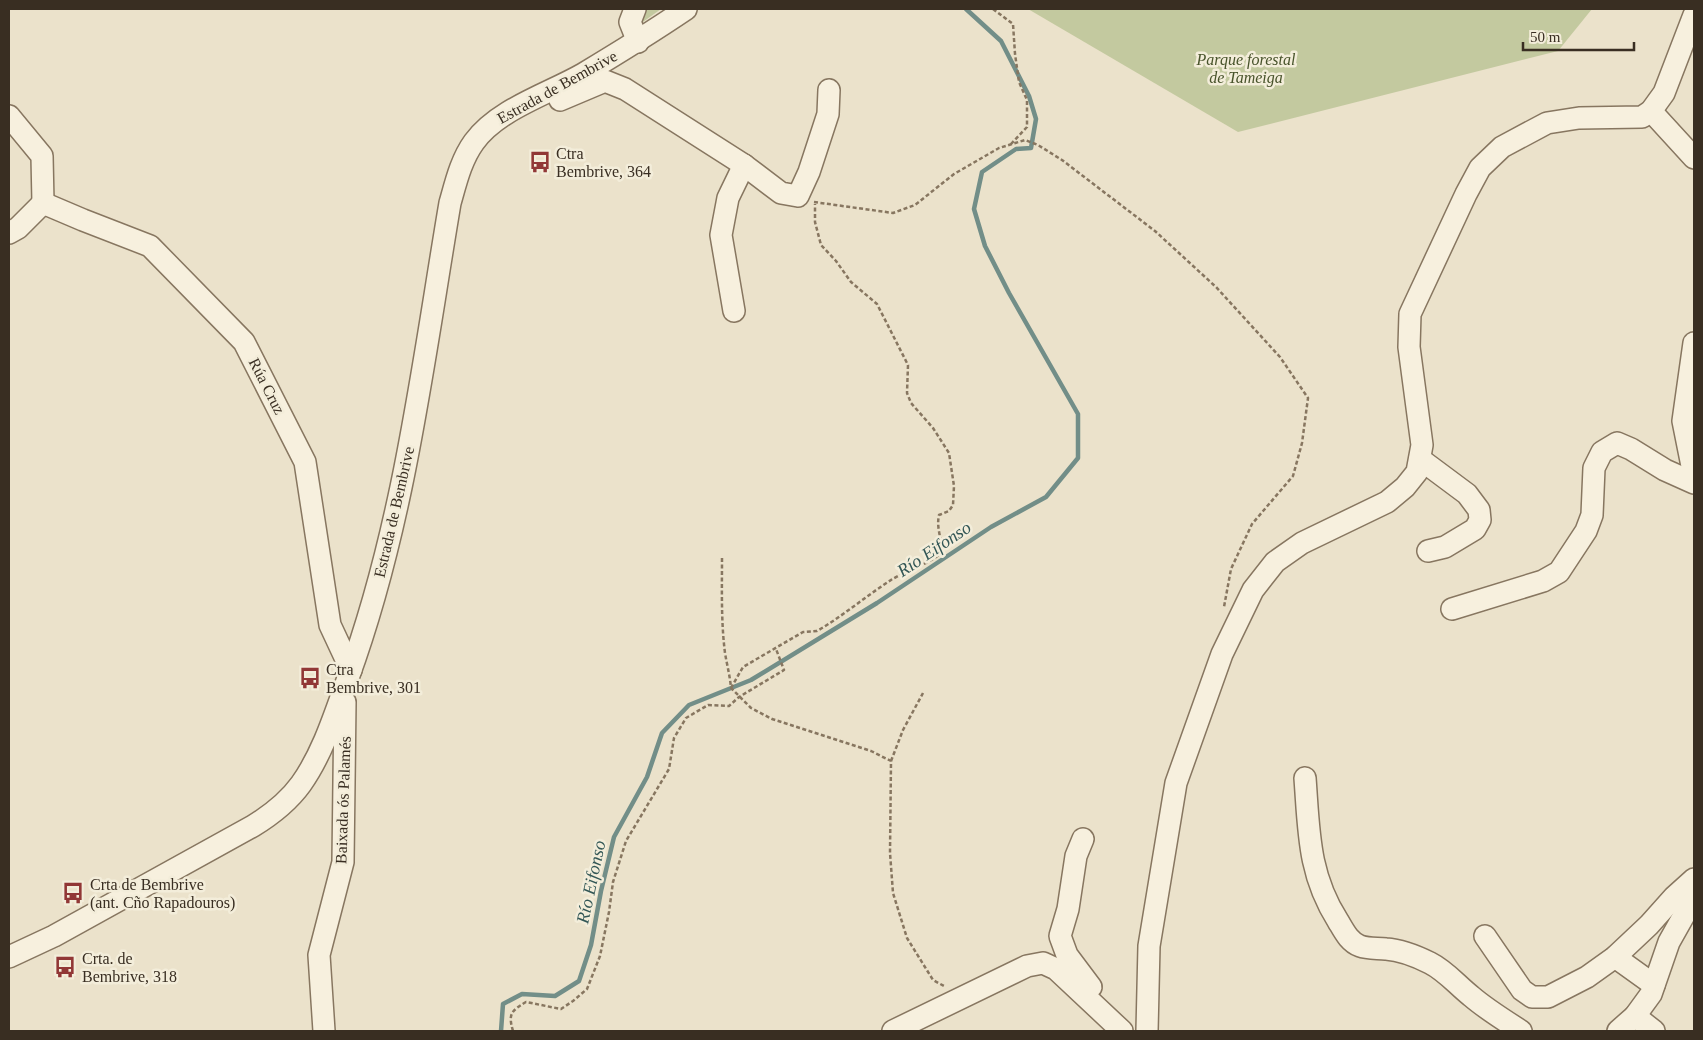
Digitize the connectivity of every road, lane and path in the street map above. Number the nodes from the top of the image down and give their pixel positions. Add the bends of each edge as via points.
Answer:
1 (635, 9) edge
2 (686, 9) edge
3 (993, 9) edge
4 (1694, 15) edge
5 (638, 42) junction
6 (829, 90) dead end
7 (533, 99) junction
8 (1651, 110) junction
9 (9, 116) edge
10 (1010, 145) junction
11 (1694, 158) edge
12 (744, 165) junction
13 (807, 199) junction
14 (43, 203) junction
15 (9, 233) edge
16 (734, 311) dead end
17 (1694, 343) edge
18 (1420, 458) junction
19 (1694, 476) edge
20 (1694, 483) edge
21 (1428, 551) dead end
22 (722, 558) dead end
23 (1452, 609) dead end
24 (1233, 631) junction
25 (776, 649) junction
26 (348, 678) junction
27 (730, 688) junction
28 (922, 693) dead end
29 (739, 697) junction
30 (891, 761) junction
31 (1304, 778) dead end
32 (1082, 839) dead end
33 (1694, 879) edge
34 (1694, 900) edge
35 (1485, 936) dead end
36 (9, 957) edge
37 (1614, 957) junction
38 (1654, 985) junction
39 (948, 988) dead end
40 (1635, 1016) junction
41 (1121, 1030) edge
42 (324, 1031) edge
43 (513, 1031) edge
44 (894, 1031) edge
45 (1147, 1031) edge
46 (1521, 1031) edge
47 (1618, 1031) edge
48 (1654, 1031) edge

1 - 5 street via 630,22
2 - 5 street, Estrada de Bembrive
3 - 10 path via 1013,24 1019,82 1027,100 1027,127
4 - 8 street via 1664,93
5 - 7 street, Estrada de Bembrive
6 - 13 street via 828,114 809,172
7 - 12 street via 546,106 605,81 625,89
7 - 26 street, Estrada de Bembrive via 481,134 466,155 455,184 402,481 384,561
8 - 11 street
8 - 18 street via 1642,117 1579,118 1547,123 1502,147 1480,168 1410,314 1409,347 1422,445
9 - 14 street via 42,156
10 - 13 path via 954,174 915,205 893,213
10 - 24 path via 1025,140 1038,145 1155,231 1210,281 1280,357 1308,398 1302,443 1293,476 1252,524 1231,569 1223,611
12 - 13 street via 781,193
12 - 16 street via 728,198 721,235
13 - 25 path via 821,246 851,282 877,304 908,365 907,393 911,403 949,453 953,505 940,515 937,524 942,552 934,559 893,579 817,631 803,632
14 - 15 street
14 - 26 street, Rúa Cruz via 150,246 244,342 305,462 330,625
17 - 19 street via 1683,421
18 - 21 street via 1467,494 1479,510 1480,520 1476,529 1445,547
18 - 24 street via 1417,472 1406,487 1387,502 1302,543 1275,562 1253,590
20 - 23 street via 1618,443 1602,452 1594,468 1592,515 1586,531 1559,572 1543,581
22 - 27 path via 721,598
24 - 45 street via 1176,783 1149,946
25 - 27 path via 743,667
25 - 29 path via 784,670
26 - 36 street, Estrada de Bembrive via 309,772 280,807 253,826 63,932
26 - 42 street, Baixada ós Palamés via 343,862 319,955
27 - 29 path
28 - 30 path
29 - 30 path via 772,719 862,748
29 - 43 path via 729,706 708,705 686,718 674,738 669,769 626,841 613,882 600,956 587,989 561,1008 526,1002 514,1009 510,1020
30 - 39 path via 893,893 908,938 933,980
31 - 46 street via 1310,844 1319,885 1348,938 1359,946 1412,954 1432,964 1491,1012
32 - 41 street via 1060,936 1067,955 1118,1014
33 - 37 street
34 - 38 street via 1669,942
35 - 37 street via 1522,990 1532,997 1548,997
37 - 38 street
38 - 40 street
40 - 47 street
40 - 48 street
41 - 44 street via 1056,969 1043,963 1027,966

